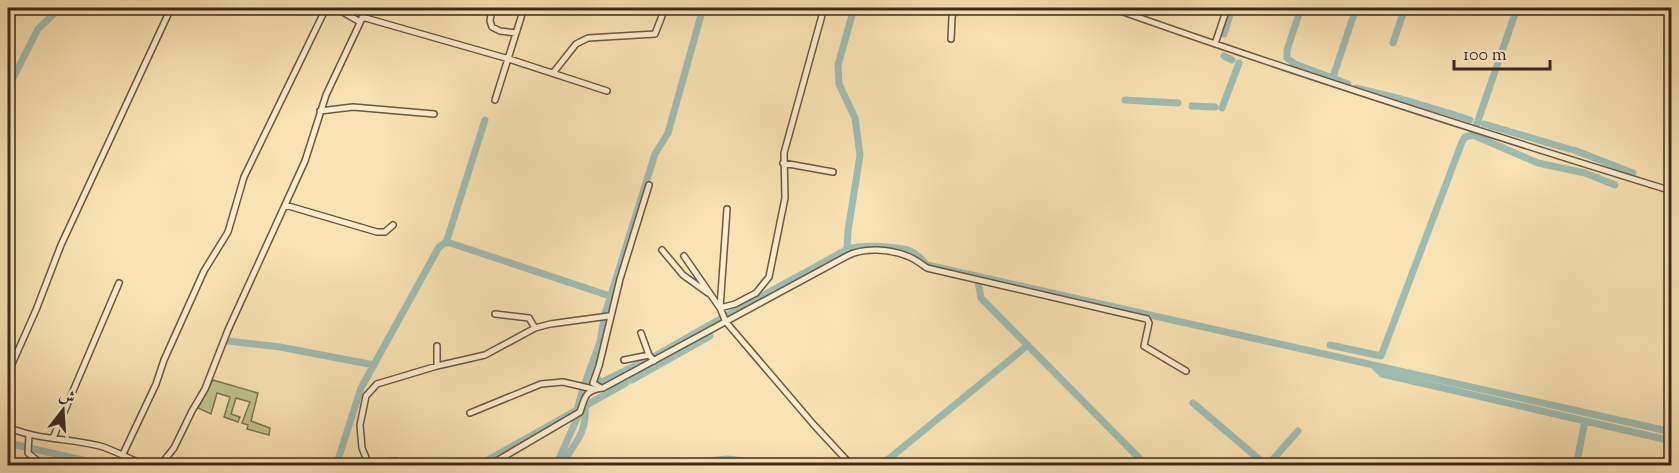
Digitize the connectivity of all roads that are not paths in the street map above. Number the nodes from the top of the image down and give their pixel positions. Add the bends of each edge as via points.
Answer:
1 (171, 8) edge
2 (326, 8) edge
3 (336, 8) edge
4 (367, 8) edge
5 (492, 8) edge
6 (524, 8) edge
7 (665, 8) edge
8 (824, 8) edge
9 (956, 8) edge
10 (1112, 8) edge
11 (1227, 8) edge
12 (361, 20) junction
13 (516, 33) junction
14 (951, 39) dead end
15 (1215, 44) junction
16 (509, 59) junction
17 (554, 73) junction
18 (607, 91) dead end
19 (495, 100) dead end
20 (320, 111) junction
21 (434, 114) dead end
22 (783, 163) junction
23 (833, 172) dead end
24 (649, 184) dead end
25 (1671, 191) edge
26 (285, 205) junction
27 (727, 209) dead end
28 (393, 225) dead end
29 (662, 250) dead end
30 (684, 256) dead end
31 (119, 283) dead end
32 (712, 296) junction
33 (720, 308) junction
34 (495, 314) dead end
35 (609, 316) junction
36 (726, 322) junction
37 (536, 328) junction
38 (641, 333) dead end
39 (437, 346) dead end
40 (649, 355) junction
41 (624, 360) dead end
42 (654, 361) junction
43 (437, 366) junction
44 (1186, 371) dead end
45 (8, 373) edge
46 (603, 388) junction
47 (593, 389) junction
48 (470, 413) dead end
49 (8, 426) edge
50 (29, 435) junction
51 (53, 438) junction
52 (123, 454) junction
53 (395, 461) dead end
54 (44, 465) edge
55 (149, 465) edge
56 (156, 465) edge
57 (488, 465) edge
58 (852, 465) edge

1 - 45 street via 61,245
2 - 52 street via 244,177 228,232 204,271
3 - 12 street
4 - 12 street
5 - 13 street via 492,27
6 - 13 street
7 - 17 street via 655,34 588,38 576,44
8 - 22 street
9 - 14 street
10 - 15 street
11 - 15 street
12 - 16 street
12 - 20 street
13 - 16 street
15 - 25 street
16 - 17 street
16 - 19 street
17 - 18 street
20 - 21 street via 352,107
20 - 26 street via 305,161
22 - 23 street
22 - 33 street via 785,198 769,276 756,293
24 - 35 street
26 - 28 street via 377,232 385,232
26 - 56 street via 205,389 174,448 162,464
27 - 33 street
29 - 32 street via 683,275
30 - 32 street
31 - 51 street
32 - 33 street
33 - 36 street
34 - 37 street via 529,318
35 - 37 street
35 - 46 street via 593,379
36 - 42 street
36 - 44 street via 865,249 909,256 927,268 1147,319 1144,346
36 - 58 street
37 - 43 street via 485,355
38 - 40 street
39 - 43 street
40 - 41 street
40 - 42 street
42 - 46 street
43 - 53 street via 377,384 366,396 360,425 362,448 369,465
46 - 47 street
47 - 48 street via 563,382 541,384
47 - 57 street via 586,395 580,412
49 - 50 street
50 - 51 street
50 - 54 street via 28,453
51 - 52 street
52 - 55 street

